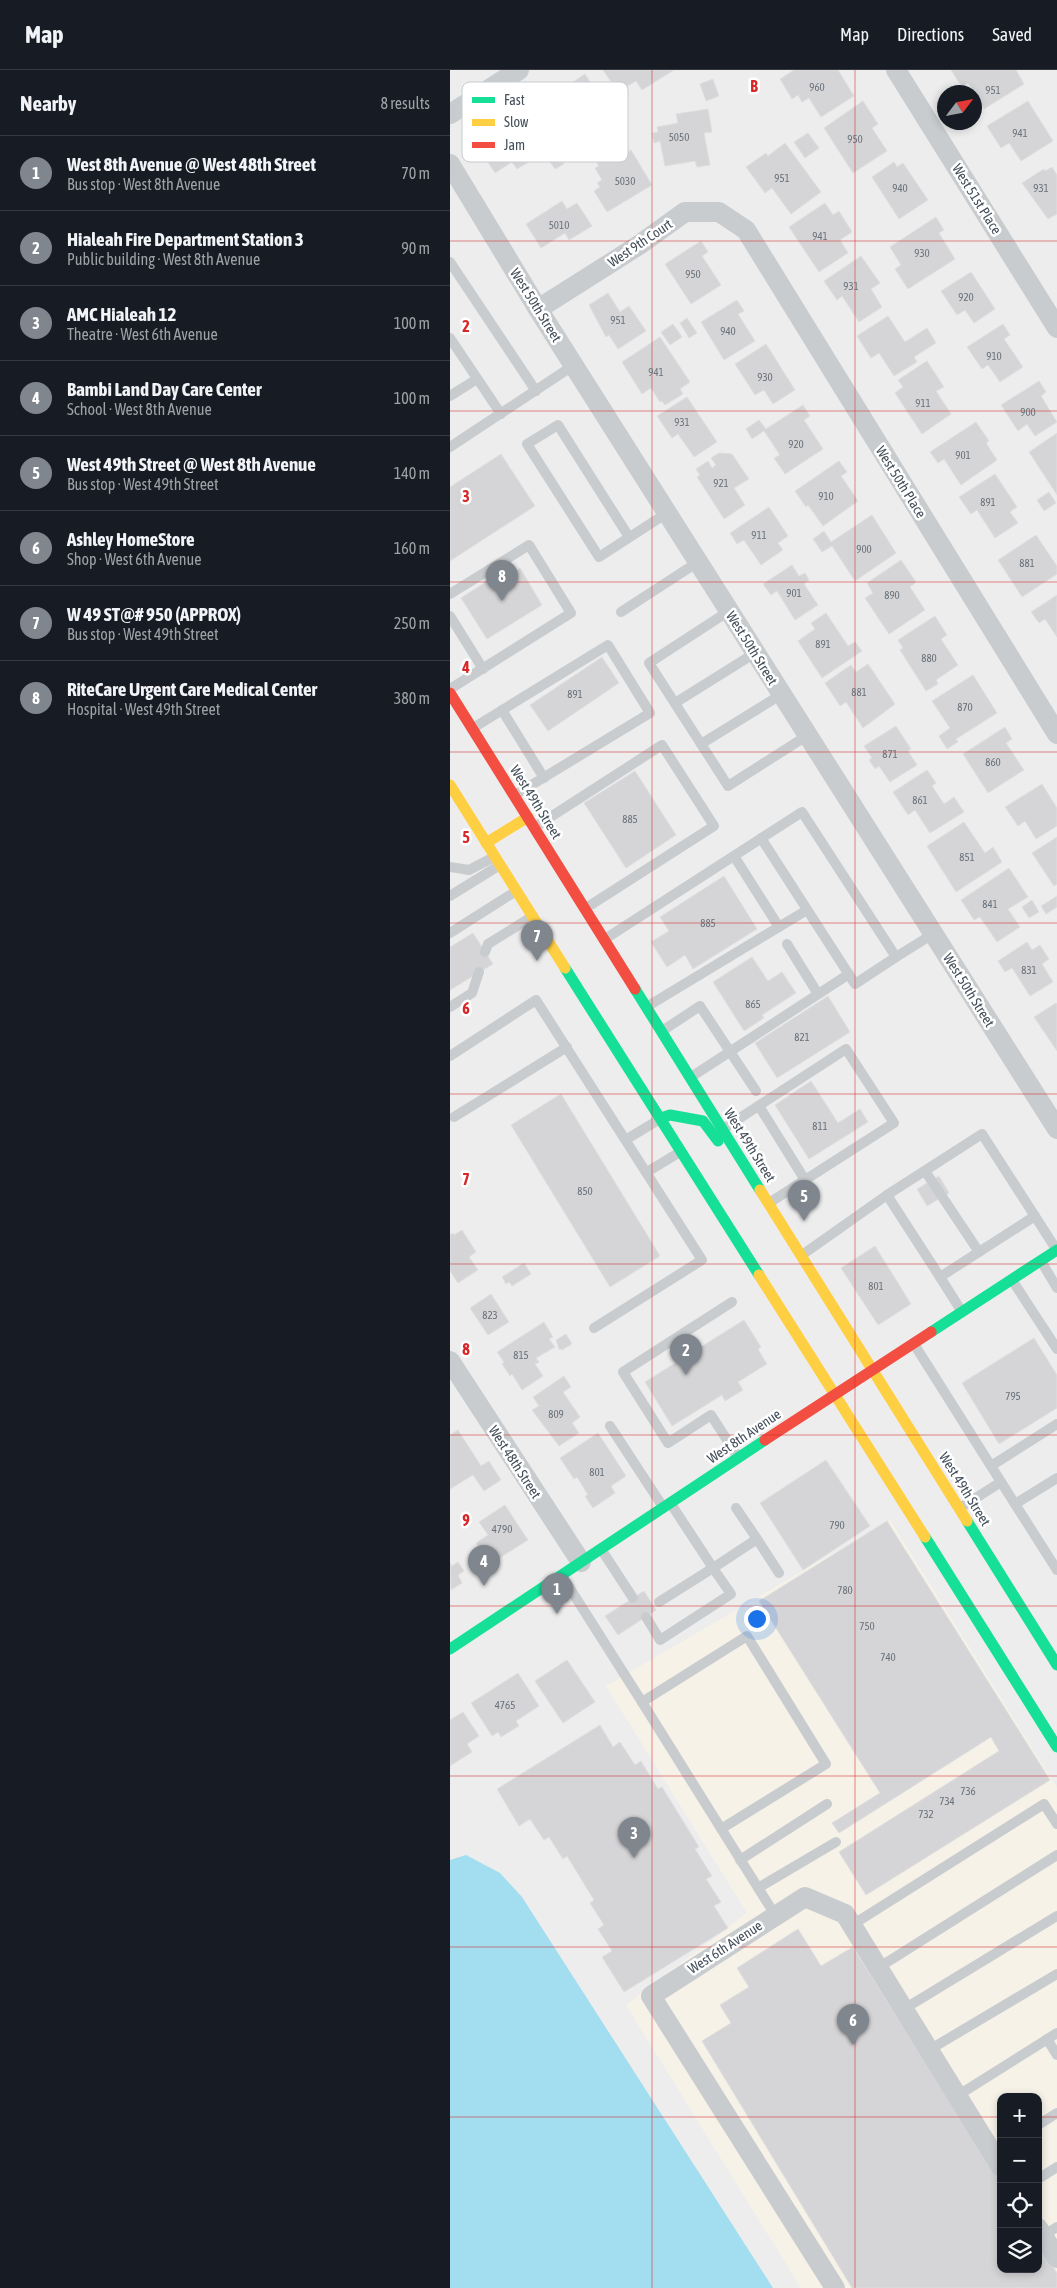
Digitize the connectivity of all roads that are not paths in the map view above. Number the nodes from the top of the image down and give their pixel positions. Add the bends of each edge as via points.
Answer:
1 (519, 70) edge
2 (896, 70) edge
3 (500, 82) edge
4 (462, 106) edge
5 (450, 114) edge
6 (450, 164) edge
7 (746, 230) joint
8 (450, 262) edge
9 (538, 309) junction
10 (1057, 328) edge
11 (450, 338) edge
12 (574, 365) junction
13 (477, 379) junction
14 (536, 391) junction
15 (450, 396) edge
16 (501, 414) junction
17 (450, 447) edge
18 (667, 513) junction
19 (629, 538) junction
20 (698, 562) junction
21 (450, 594) edge
22 (729, 611) junction
23 (621, 612) dead end
24 (450, 616) edge
25 (755, 653) junction
26 (483, 669) junction
27 (450, 691) edge
28 (782, 694) junction
29 (675, 703) junction
30 (502, 710) junction
31 (472, 728) junction
32 (1057, 734) edge
33 (808, 736) junction
34 (701, 744) junction
35 (544, 778) junction
36 (450, 785) edge
37 (515, 796) junction
38 (528, 817) junction
39 (534, 828) junction
40 (762, 838) junction
41 (486, 843) junction
42 (734, 856) junction
43 (498, 861) junction
44 (450, 867) edge
45 (517, 890) junction
46 (450, 896) edge
47 (585, 909) junction
48 (807, 910) junction
49 (533, 916) junction
50 (779, 927) junction
51 (450, 933) edge
52 (933, 934) junction
53 (604, 940) junction
54 (788, 944) dead end
55 (485, 952) dead end
56 (896, 958) junction
57 (479, 972) dead end
58 (849, 974) junction
59 (818, 994) junction
60 (450, 1006) edge
61 (646, 1007) junction
62 (661, 1031) junction
63 (567, 1047) junction
64 (730, 1052) junction
65 (450, 1056) edge
66 (690, 1078) junction
67 (756, 1091) dead end
68 (758, 1106) junction
69 (454, 1116) dead end
70 (661, 1118) junction
71 (722, 1130) junction
72 (1057, 1130) edge
73 (627, 1139) junction
74 (681, 1151) junction
75 (925, 1171) junction
76 (647, 1172) junction
77 (805, 1180) junction
78 (887, 1195) junction
79 (771, 1207) junction
80 (1035, 1216) junction
81 (1057, 1250) edge
82 (979, 1252) junction
83 (802, 1256) junction
84 (1040, 1261) junction
85 (940, 1277) junction
86 (1012, 1280) junction
87 (1057, 1288) edge
88 (732, 1302) dead end
89 (962, 1312) junction
90 (594, 1328) dead end
91 (913, 1343) junction
92 (1057, 1349) edge
93 (450, 1361) edge
94 (872, 1370) junction
95 (456, 1382) edge
96 (834, 1394) junction
97 (1057, 1424) edge
98 (610, 1426) dead end
99 (738, 1458) junction
100 (991, 1466) junction
101 (1057, 1478) edge
102 (1001, 1482) junction
103 (1015, 1504) junction
104 (667, 1505) junction
105 (736, 1508) dead end
106 (959, 1509) junction
107 (757, 1539) junction
108 (601, 1549) junction
109 (581, 1562) junction
110 (713, 1568) junction
111 (1057, 1570) edge
112 (779, 1573) dead end
113 (562, 1575) junction
114 (633, 1598) dead end
115 (659, 1602) dead end
116 (646, 1617) dead end
117 (450, 1649) edge
118 (1057, 1665) edge
119 (642, 1702) junction
120 (1057, 1747) edge
121 (827, 1804) dead end
122 (1057, 1824) edge
123 (721, 1829) junction
124 (836, 1842) dead end
125 (1057, 1854) edge
126 (740, 1860) junction
127 (758, 1888) junction
128 (774, 1915) junction
129 (1057, 1916) edge
130 (852, 1924) junction
131 (878, 1968) junction
132 (1057, 1974) edge
133 (904, 2009) junction
134 (1057, 2033) edge
135 (1047, 2039) junction
136 (929, 2050) junction
137 (1057, 2055) edge
138 (957, 2096) junction
139 (1057, 2113) edge
140 (1042, 2122) edge
141 (997, 2155) edge
142 (1057, 2167) edge
143 (1042, 2176) edge
144 (1046, 2230) edge
145 (1057, 2258) edge
146 (835, 2288) edge

1 - 3 street
2 - 10 street, West 51st Place
4 - 5 street
6 - 9 street, West 50th Street
7 - 9 street, West 9th Court via 719,212 685,212
7 - 32 street, West 50th Place
8 - 14 lane
9 - 12 street, West 50th Street
11 - 13 lane
12 - 14 lane
12 - 18 street, West 50th Street
13 - 15 lane
13 - 16 lane
14 - 16 lane
16 - 17 lane
18 - 19 lane
18 - 20 street, West 50th Street
19 - 19 lane via 558,425 528,444 599,557
20 - 22 street, West 50th Street
20 - 23 lane
21 - 26 lane via 529,545 572,613
22 - 25 street, West 50th Street
22 - 29 lane via 649,663
24 - 26 lane
25 - 28 street, West 50th Street
25 - 29 lane
26 - 27 lane
27 - 31 main road, West 49th Street
28 - 33 street, West 50th Street
28 - 34 lane
29 - 34 lane
30 - 31 lane
30 - 35 lane
30 - 35 lane via 608,645 650,713
31 - 37 main road, West 49th Street
33 - 34 lane via 728,786
33 - 52 street, West 50th Street
35 - 37 lane
36 - 41 main road
37 - 38 main road, West 49th Street
38 - 39 main road, West 49th Street
38 - 41 main road
39 - 47 main road, West 49th Street
39 - 47 lane via 662,745 714,826
40 - 42 lane
40 - 48 lane
40 - 56 lane via 802,812
41 - 43 main road
42 - 50 lane
42 - 53 lane
43 - 44 lane via 469,870
43 - 45 main road
43 - 46 lane
45 - 49 main road
45 - 51 lane
47 - 53 main road, West 49th Street
48 - 50 lane
48 - 58 lane
49 - 55 lane via 488,944
49 - 70 main road
50 - 61 lane
52 - 56 lane
52 - 72 street, West 50th Street
53 - 61 main road, West 49th Street
54 - 59 lane
56 - 58 lane via 855,984
57 - 60 lane via 472,993
58 - 59 lane
59 - 64 lane
61 - 62 main road, West 49th Street
62 - 64 lane via 700,1006
62 - 66 main road, West 49th Street
63 - 65 lane via 536,1000
63 - 69 lane
63 - 73 lane
64 - 66 lane
64 - 67 lane
66 - 71 main road, West 49th Street
68 - 71 lane
68 - 77 lane
68 - 77 lane via 846,1049 894,1122
70 - 73 lane
70 - 74 main road
70 - 79 main road via 670,1115 703,1121 747,1186
71 - 79 main road, West 49th Street
73 - 76 lane
74 - 76 lane
74 - 96 main road
75 - 78 lane
75 - 80 lane via 982,1134
75 - 82 lane
76 - 90 lane via 702,1260
77 - 79 lane
78 - 83 lane
78 - 85 lane
79 - 83 main road, West 49th Street
80 - 81 lane
80 - 82 lane
81 - 84 main road, West 8th Avenue
82 - 85 lane
83 - 94 main road, West 49th Street
84 - 86 main road, West 8th Avenue
84 - 87 lane
85 - 89 lane
86 - 89 main road, West 8th Avenue
86 - 92 lane
88 - 99 lane via 623,1372 668,1443 712,1416
89 - 91 main road, West 8th Avenue
91 - 94 main road, West 8th Avenue
91 - 100 lane
93 - 95 street, West 48th Street
94 - 96 main road, West 8th Avenue
94 - 106 main road, West 49th Street
95 - 109 street, West 48th Street
96 - 99 main road, West 8th Avenue
96 - 120 main road
97 - 100 lane
98 - 104 lane
99 - 104 main road, West 8th Avenue
100 - 102 lane
101 - 103 lane
102 - 103 lane
102 - 106 lane
103 - 111 lane
104 - 108 main road, West 8th Avenue
104 - 110 lane
105 - 107 lane
106 - 118 main road, West 49th Street
107 - 110 lane
107 - 112 lane
108 - 109 main road, West 8th Avenue
108 - 114 lane
109 - 113 main road, West 8th Avenue
110 - 115 lane
110 - 116 lane via 731,1594 660,1640
113 - 117 main road, West 8th Avenue
113 - 119 lane
119 - 123 lane
119 - 123 lane via 747,1636 780,1689 826,1764
121 - 126 lane
122 - 130 lane via 1044,1804
123 - 126 lane
124 - 127 lane
125 - 131 lane
126 - 127 lane
127 - 128 lane
128 - 130 street, West 6th Avenue via 805,1898 845,1914
128 - 146 street, West 6th Avenue via 651,1996
129 - 133 lane
130 - 131 street, West 6th Avenue
131 - 133 street, West 6th Avenue
132 - 136 lane
133 - 136 street, West 6th Avenue
134 - 135 lane
135 - 137 lane
135 - 138 lane
136 - 138 street, West 6th Avenue
138 - 141 street, West 6th Avenue
139 - 140 lane
142 - 143 lane
144 - 145 street

